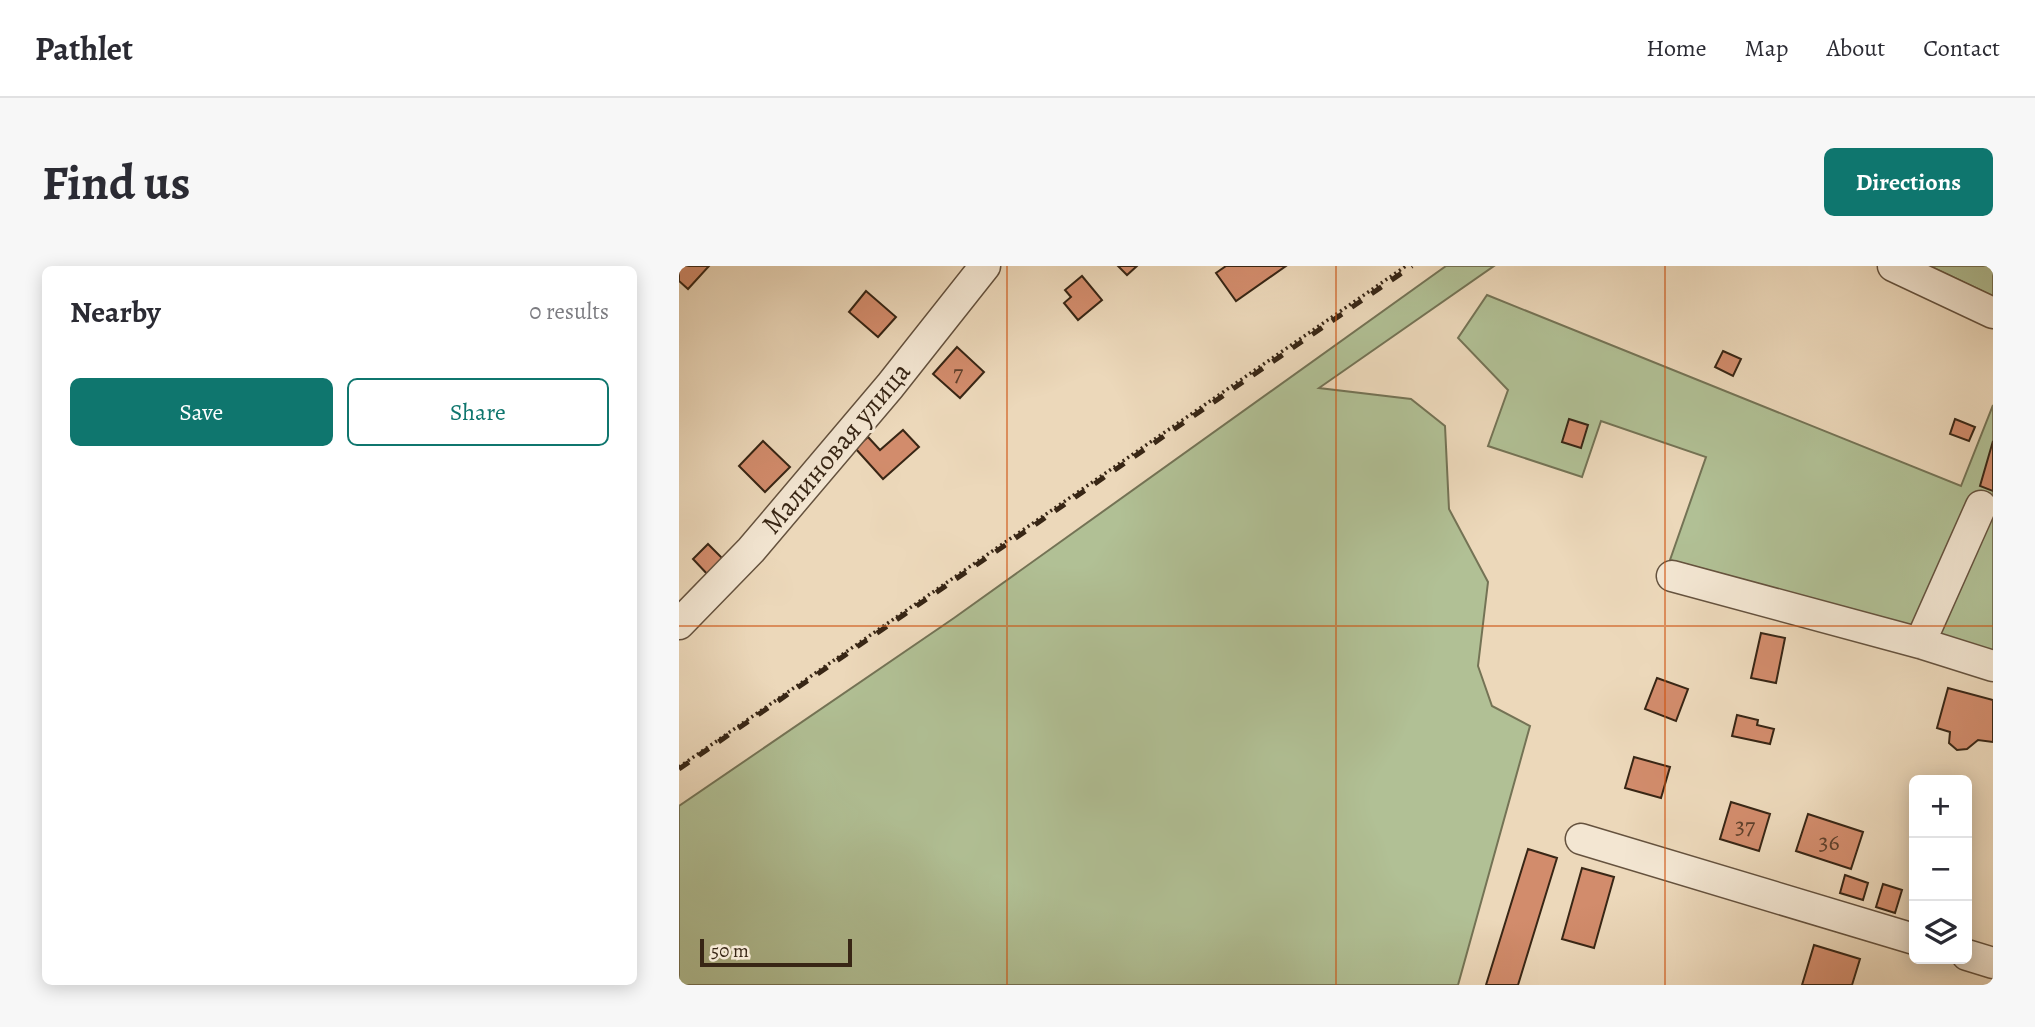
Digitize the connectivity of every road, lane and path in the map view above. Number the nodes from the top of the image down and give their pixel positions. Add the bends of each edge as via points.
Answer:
1 (985, 266) edge
2 (1406, 266) edge
3 (1893, 266) edge
4 (1993, 313) edge
5 (1981, 506) dead end
6 (1672, 576) dead end
7 (679, 624) edge
8 (1920, 643) junction
9 (1993, 667) edge
10 (679, 767) edge
11 (1581, 839) dead end
12 (1909, 937) edge
13 (1972, 957) edge
14 (1993, 963) edge

1 - 7 street, Малиновая улица via 760,540
2 - 10 path
3 - 4 street
5 - 8 street
6 - 8 street
8 - 9 street
11 - 12 street
13 - 14 street

